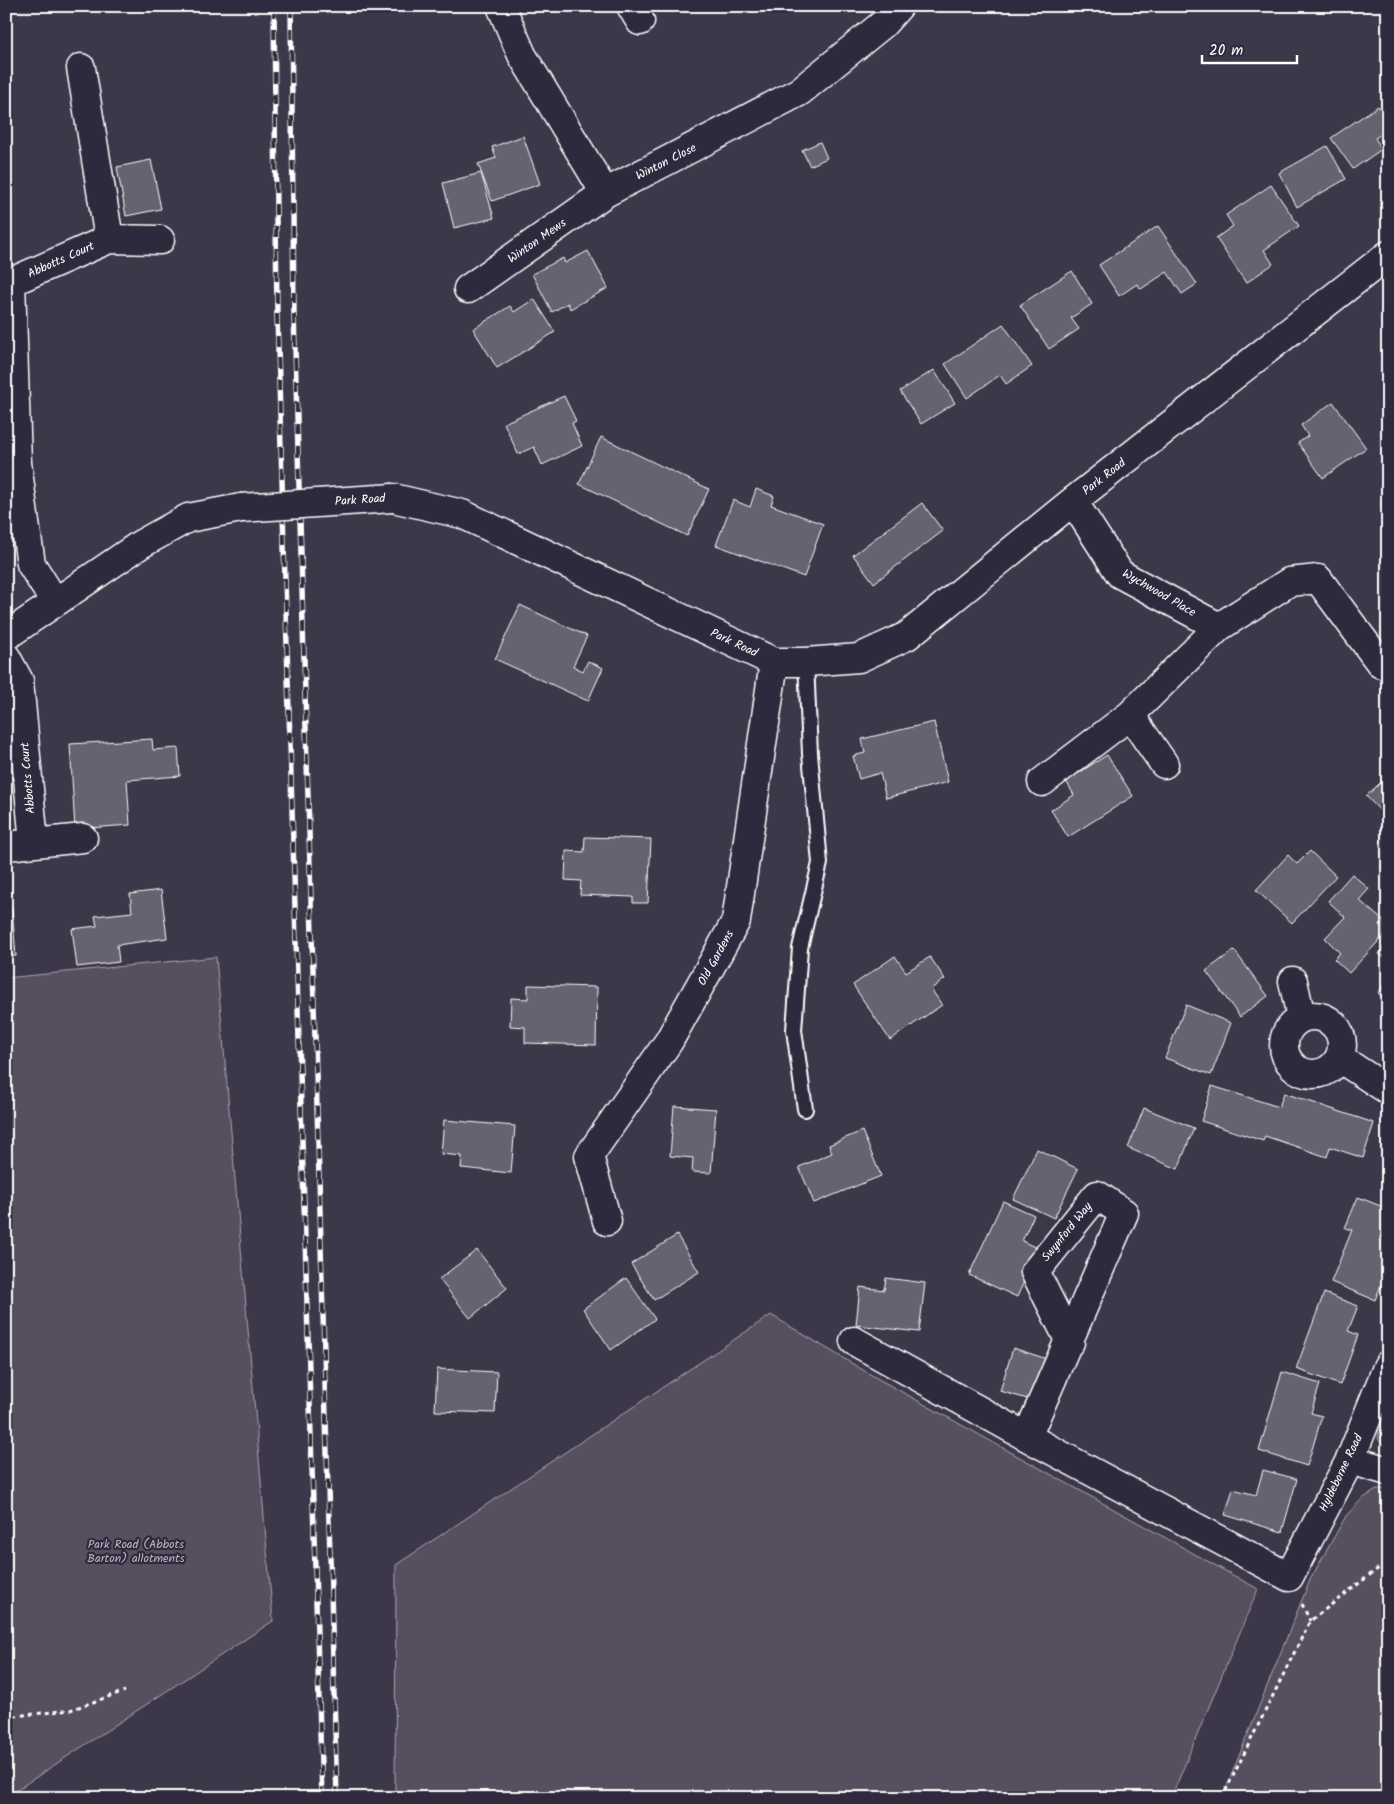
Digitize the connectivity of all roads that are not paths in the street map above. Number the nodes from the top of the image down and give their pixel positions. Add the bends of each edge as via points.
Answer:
1 (501, 6) edge
2 (899, 6) edge
3 (81, 68) dead end
4 (605, 193) junction
5 (108, 239) junction
6 (160, 240) dead end
7 (1388, 255) edge
8 (468, 289) dead end
9 (1073, 501) junction
10 (55, 602) junction
11 (1219, 626) junction
12 (6, 636) edge
13 (6, 657) edge
14 (774, 662) junction
15 (806, 662) junction
16 (1381, 664) dead end
17 (1130, 715) junction
18 (1164, 764) dead end
19 (1042, 782) dead end
20 (84, 838) dead end
21 (34, 843) junction
22 (6, 846) edge
23 (1292, 981) dead end
24 (1301, 1017) junction
25 (1339, 1058) junction
26 (1388, 1090) edge
27 (805, 1109) dead end
28 (608, 1221) dead end
29 (854, 1341) dead end
30 (1070, 1342) junction
31 (1388, 1365) edge
32 (1027, 1438) junction
33 (1350, 1460) junction
34 (1388, 1472) edge

1 - 4 street via 522,55
2 - 4 street, Winton Close via 883,24 800,92
3 - 5 street, Abbotts Court
4 - 8 street, Winton Mews
5 - 6 street, Abbotts Court
5 - 10 street, Abbotts Court via 11,282 17,463 24,516 31,564
7 - 9 street, Park Road
9 - 11 street, Wychwood Place via 1120,574
9 - 15 street, Park Road via 906,636 859,658
10 - 12 street, Park Road
10 - 14 street, Park Road, bridge via 141,544 188,518 241,508 393,498 462,514
11 - 16 street via 1289,582 1318,579
11 - 17 street
13 - 21 street, Abbotts Court via 19,682
14 - 15 street, Park Road
14 - 28 street, Old Gardens via 736,921 669,1041 588,1156
15 - 27 lane via 820,863 800,948 794,1030
17 - 18 street
17 - 19 street
20 - 21 street
21 - 22 street
23 - 24 street
24 - 25 street via 1321,1016 1337,1028 1342,1048
24 - 25 street via 1292,1023 1283,1040 1286,1058 1292,1066 1308,1074 1318,1074 1334,1065
25 - 26 street
29 - 32 street
30 - 30 street, Swynford Way via 1124,1213 1097,1195 1035,1272
30 - 32 street, Swynford Way
31 - 33 street, Hyldeborne Road
32 - 33 street, Hyldeborne Road via 1289,1577
33 - 34 street

